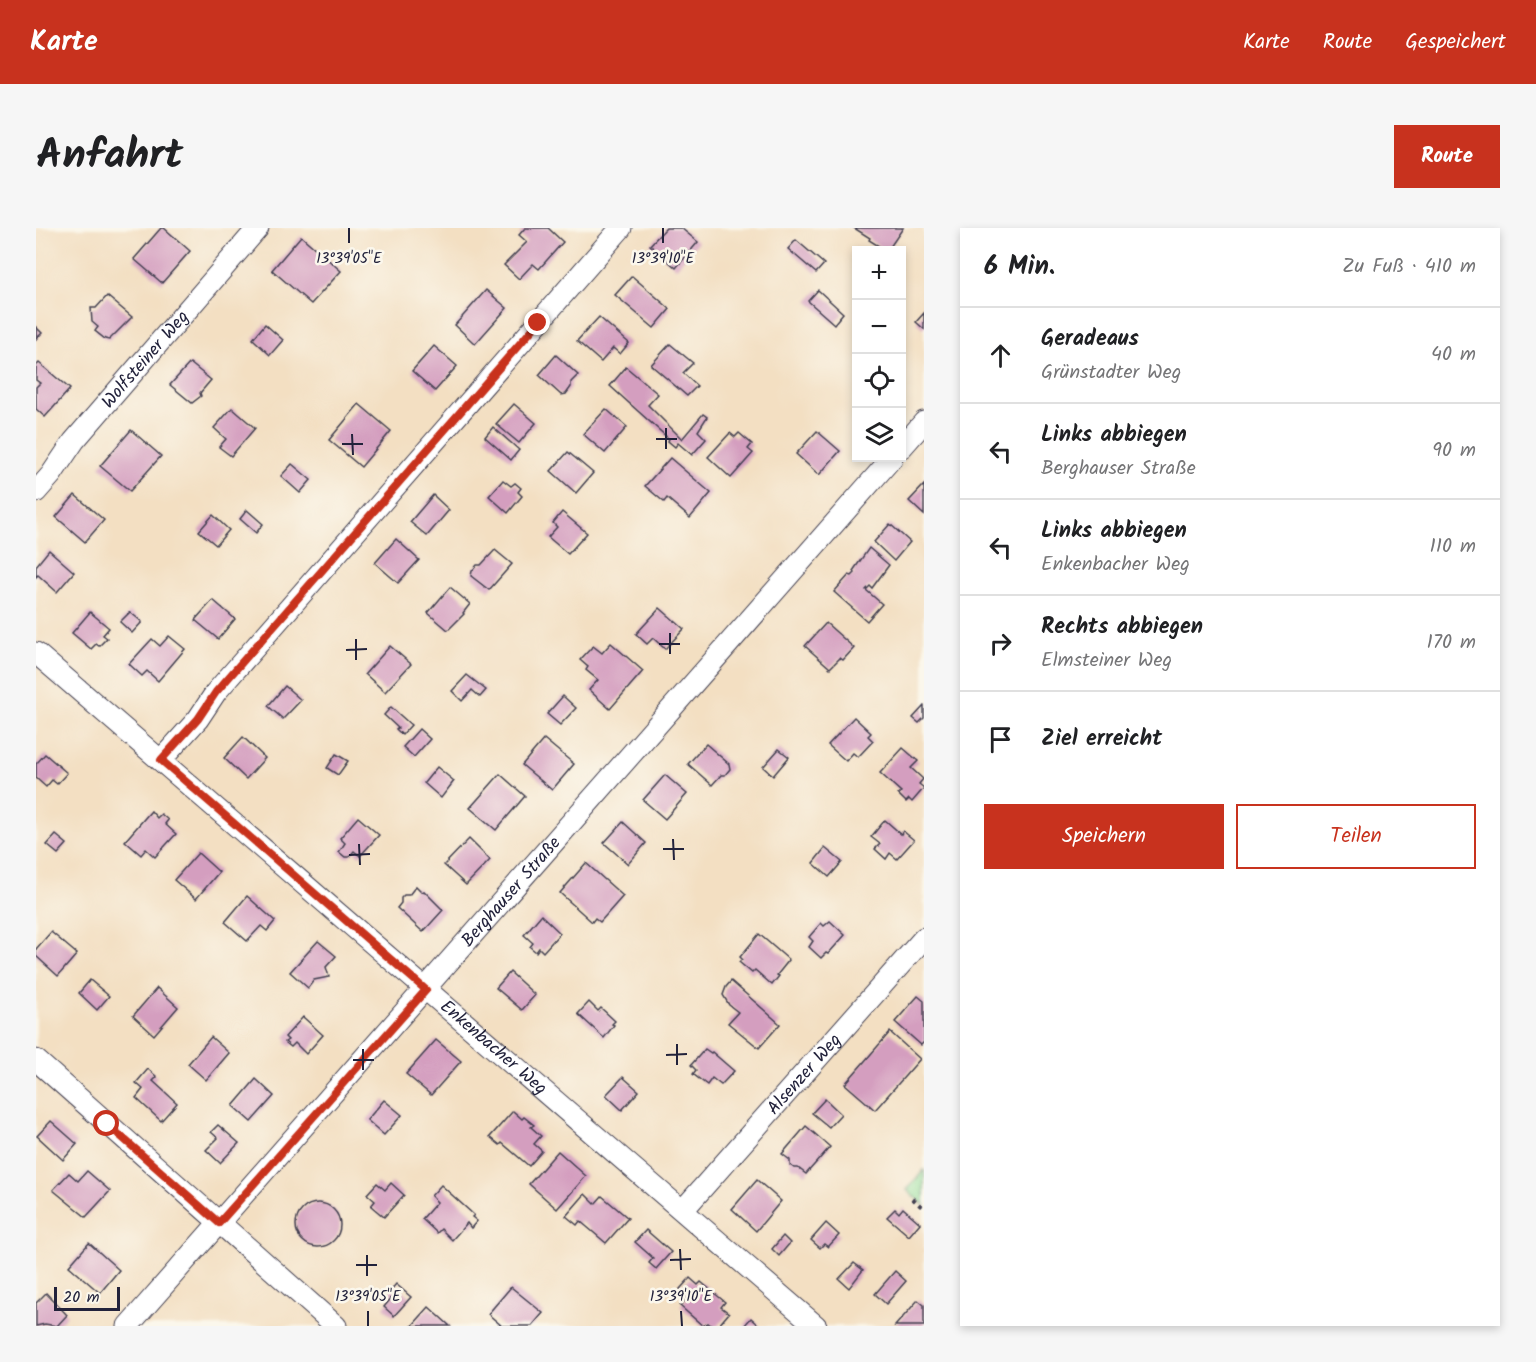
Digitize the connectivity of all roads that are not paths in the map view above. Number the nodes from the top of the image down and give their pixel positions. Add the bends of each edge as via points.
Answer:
1 (258, 228) edge
2 (621, 228) edge
3 (924, 422) edge
4 (906, 442) edge
5 (888, 462) edge
6 (36, 492) edge
7 (36, 653) edge
8 (161, 760) junction
9 (924, 938) edge
10 (426, 990) junction
11 (36, 1060) edge
12 (683, 1210) junction
13 (219, 1223) junction
14 (128, 1326) edge
15 (336, 1326) edge
16 (816, 1326) edge

1 - 6 street, Wolfsteiner Weg via 81,433
2 - 8 street
3 - 4 street
5 - 10 street, Berghauser Straße
7 - 8 street, Enkenbacher Weg
8 - 10 street, Enkenbacher Weg
9 - 12 street, Alsenzer Weg
10 - 12 street, Enkenbacher Weg
10 - 13 street, Berghauser Straße
11 - 13 street
12 - 16 street, Enkenbacher Weg
13 - 14 street, Berghauser Straße
13 - 15 street

